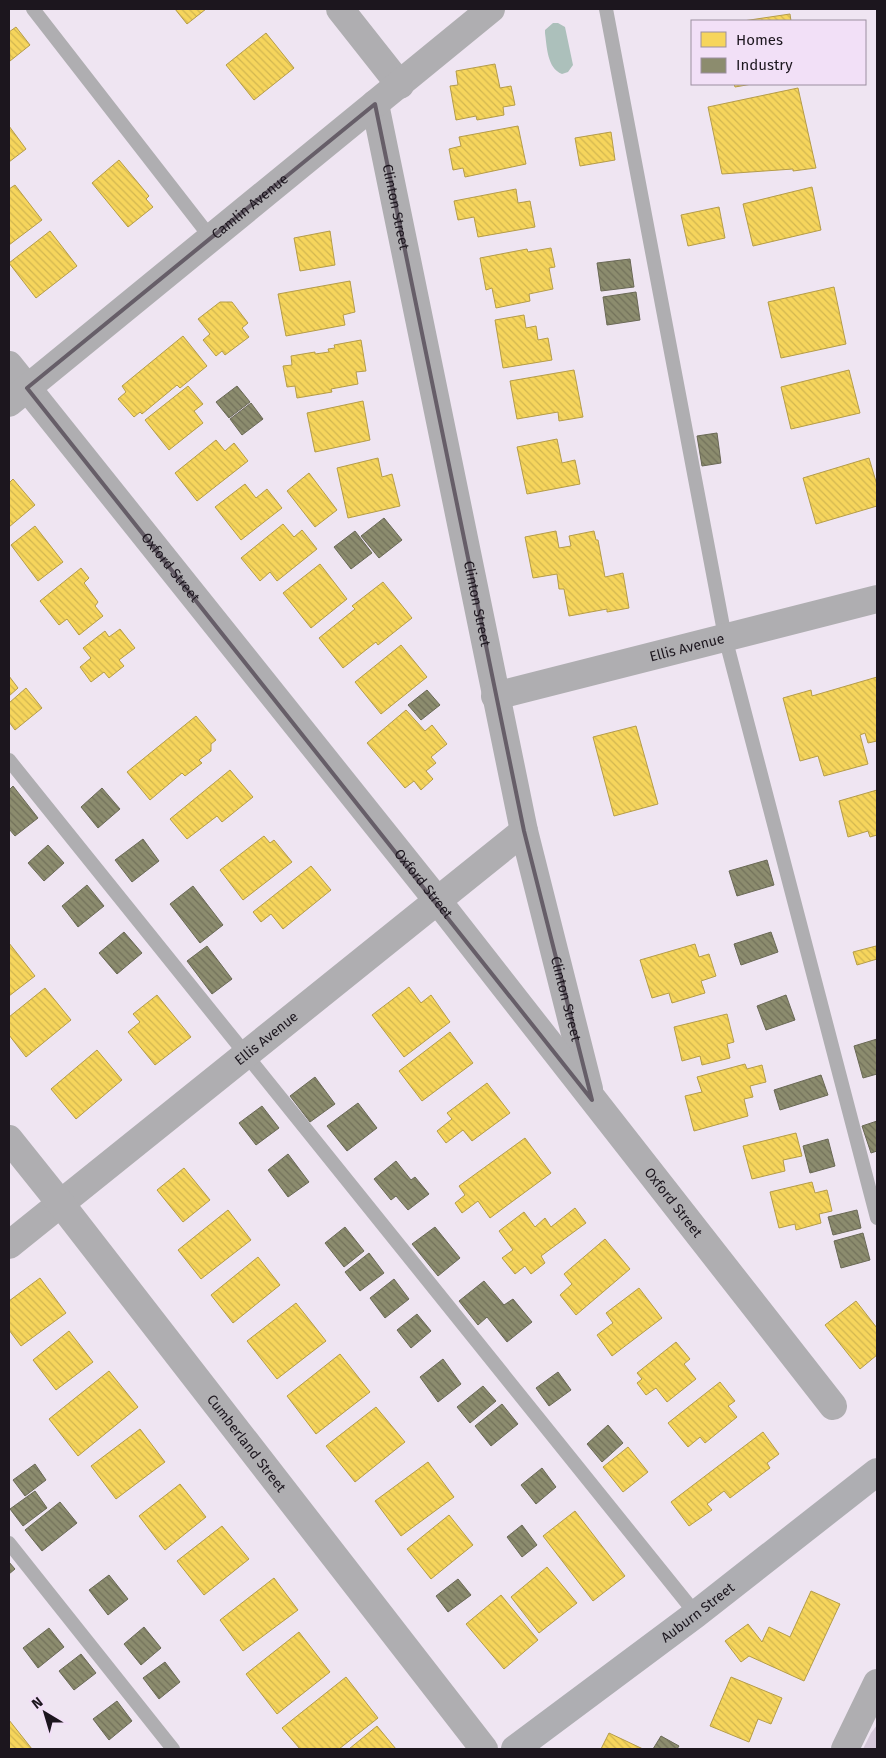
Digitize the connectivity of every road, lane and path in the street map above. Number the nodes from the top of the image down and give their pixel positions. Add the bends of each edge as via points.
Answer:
1 (34, 9) edge
2 (340, 9) edge
3 (491, 9) edge
4 (606, 9) edge
5 (400, 84) junction
6 (375, 104) junction
7 (212, 238) junction
8 (9, 365) edge
9 (18, 396) edge
10 (877, 599) edge
11 (725, 637) junction
12 (495, 696) junction
13 (9, 760) edge
14 (524, 831) junction
15 (437, 900) junction
16 (246, 1054) junction
17 (592, 1100) junction
18 (9, 1139) edge
19 (61, 1204) junction
20 (877, 1218) edge
21 (9, 1246) edge
22 (833, 1406) dead end
23 (877, 1472) edge
24 (9, 1542) edge
25 (696, 1614) junction
26 (874, 1696) edge
27 (173, 1749) edge
28 (484, 1749) edge
29 (515, 1749) edge
30 (845, 1749) edge

1 - 7 lane
2 - 5 street
3 - 5 street, Camlin Avenue
4 - 11 lane
5 - 6 street, Camlin Avenue
6 - 7 street, Camlin Avenue
6 - 12 street, Clinton Street
7 - 9 street, Camlin Avenue
8 - 9 street, Oxford Street
9 - 15 street, Oxford Street
10 - 11 street, Ellis Avenue
11 - 12 street, Ellis Avenue
11 - 20 lane
12 - 14 street, Clinton Street
13 - 16 lane
14 - 15 street, Ellis Avenue
14 - 17 street, Clinton Street
15 - 16 street, Ellis Avenue
15 - 17 street, Oxford Street
16 - 19 street, Ellis Avenue
16 - 25 lane
17 - 22 street, Oxford Street
18 - 19 street, Cumberland Street
19 - 21 street, Ellis Avenue
19 - 28 street, Cumberland Street
23 - 25 main road, Auburn Street
24 - 27 lane
25 - 29 main road, Auburn Street
26 - 30 street

